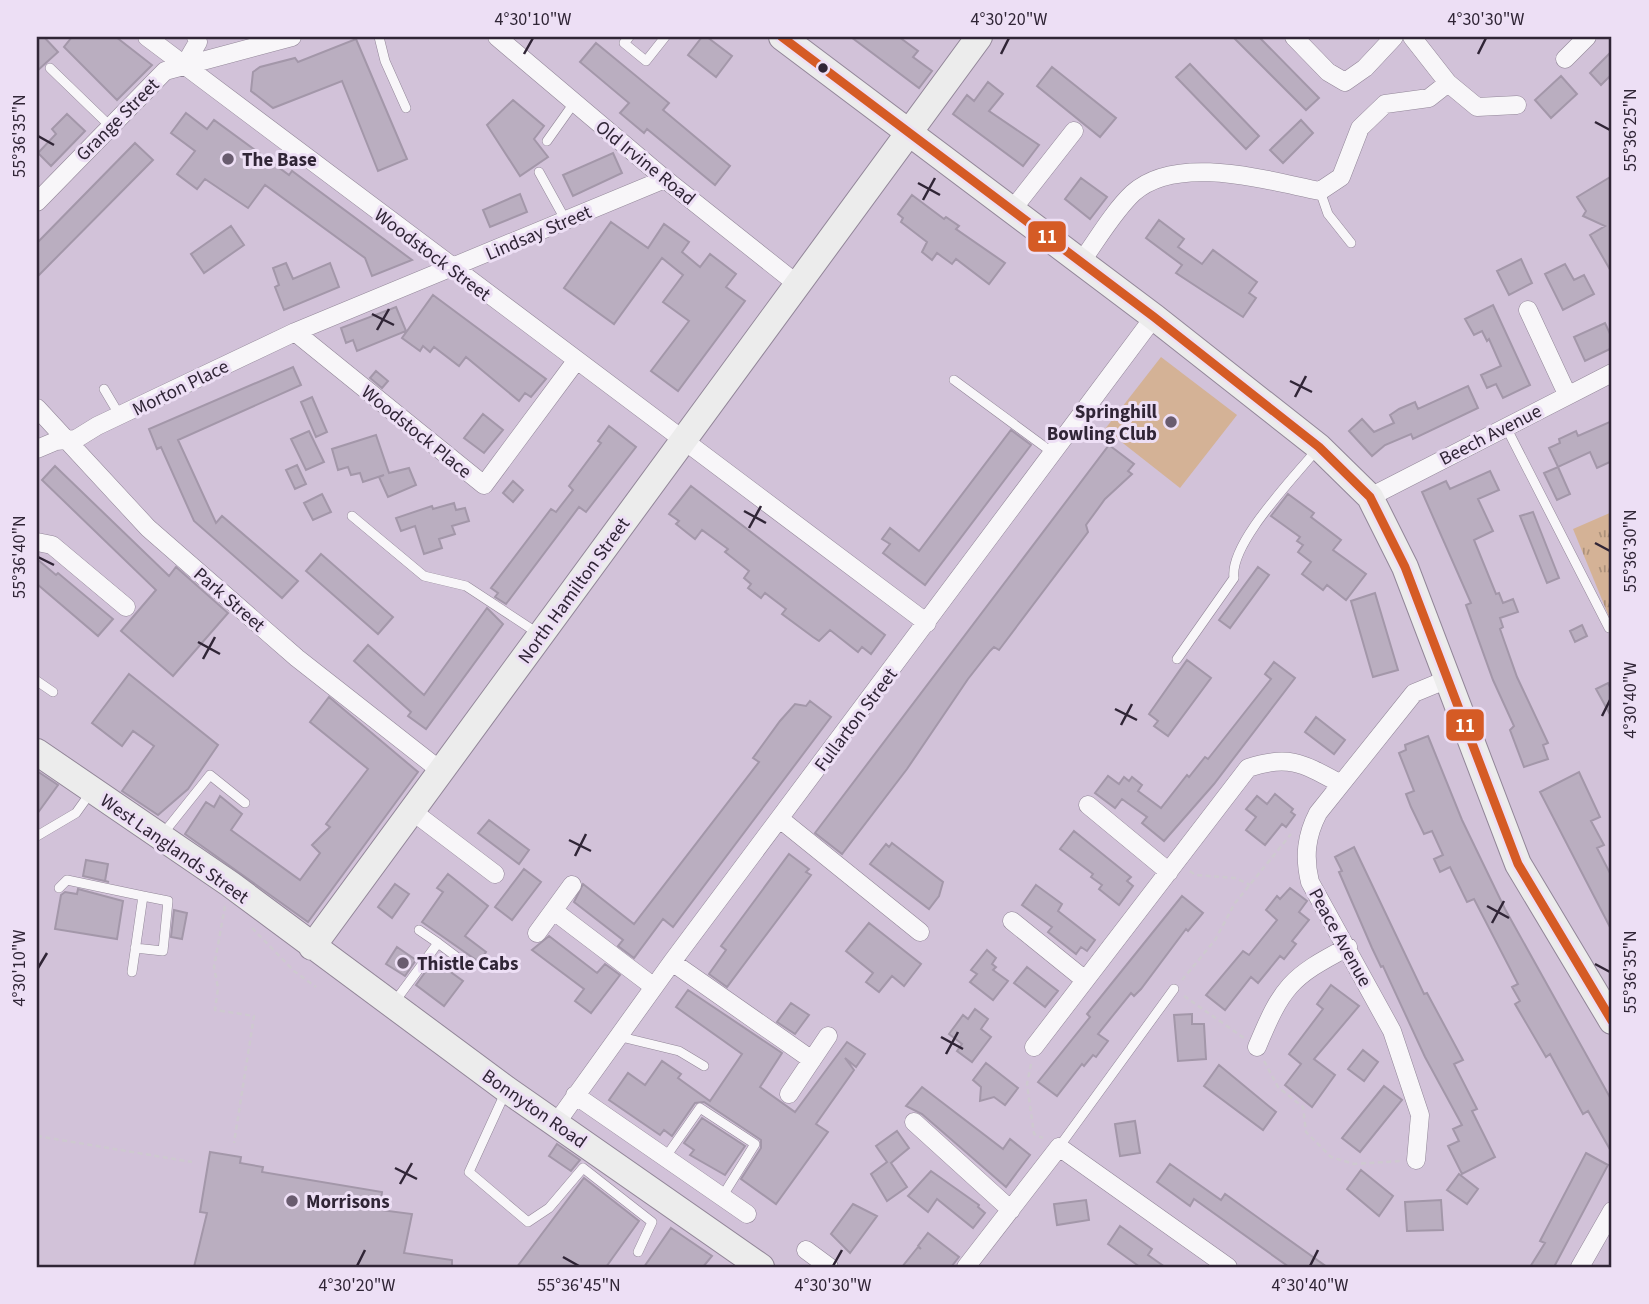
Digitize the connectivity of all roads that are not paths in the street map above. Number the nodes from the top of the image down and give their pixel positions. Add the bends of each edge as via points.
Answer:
1 (147, 37) edge
2 (196, 37) edge
3 (292, 37) edge
4 (379, 37) edge
5 (497, 37) edge
6 (629, 37) edge
7 (665, 37) edge
8 (782, 37) edge
9 (979, 37) edge
10 (1294, 37) edge
11 (1394, 37) edge
12 (1412, 37) edge
13 (1587, 37) edge
14 (1566, 59) dead end
15 (184, 66) junction
16 (50, 68) dead end
17 (1448, 83) junction
18 (574, 103) junction
19 (1517, 105) dead end
20 (406, 108) dead end
21 (110, 126) junction
22 (1074, 131) dead end
23 (908, 132) junction
24 (547, 141) dead end
25 (539, 172) dead end
26 (665, 179) junction
27 (1320, 191) junction
28 (37, 202) edge
29 (1012, 210) junction
30 (566, 221) junction
31 (1351, 243) dead end
32 (1081, 262) junction
33 (452, 268) junction
34 (797, 284) junction
35 (1528, 310) dead end
36 (1154, 317) junction
37 (295, 332) junction
38 (576, 361) junction
39 (1612, 373) edge
40 (954, 380) dead end
41 (104, 389) dead end
42 (1567, 394) junction
43 (37, 408) edge
44 (120, 416) junction
45 (1505, 426) junction
46 (65, 440) junction
47 (682, 441) junction
48 (1319, 447) junction
49 (37, 449) edge
50 (1053, 453) junction
51 (1370, 497) junction
52 (352, 516) dead end
53 (37, 542) edge
54 (126, 607) dead end
55 (927, 623) junction
56 (1609, 628) dead end
57 (540, 635) junction
58 (1177, 659) dead end
59 (1448, 679) junction
60 (37, 681) edge
61 (53, 692) dead end
62 (37, 752) edge
63 (441, 771) junction
64 (1341, 784) junction
65 (92, 791) junction
66 (246, 803) dead end
67 (1088, 805) dead end
68 (412, 811) junction
69 (780, 819) junction
70 (37, 835) edge
71 (161, 836) junction
72 (1173, 867) junction
73 (495, 874) dead end
74 (572, 885) dead end
75 (59, 888) dead end
76 (144, 896) junction
77 (554, 911) junction
78 (1012, 921) dead end
79 (419, 930) dead end
80 (920, 932) dead end
81 (537, 933) dead end
82 (438, 943) junction
83 (312, 947) junction
84 (1348, 947) junction
85 (135, 948) junction
86 (672, 962) junction
87 (466, 964) dead end
88 (132, 972) dead end
89 (1085, 980) junction
90 (654, 987) junction
91 (1174, 989) road end
92 (392, 1005) junction
93 (1612, 1021) edge
94 (617, 1036) junction
95 (828, 1036) dead end
96 (1034, 1047) road end
97 (1256, 1047) road end
98 (812, 1060) junction
99 (704, 1066) dead end
100 (506, 1089) junction
101 (789, 1094) dead end
102 (575, 1095) junction
103 (556, 1122) junction
104 (914, 1122) dead end
105 (1059, 1147) junction
106 (665, 1158) junction
107 (1416, 1160) road end
108 (722, 1196) junction
109 (1011, 1210) junction
110 (1612, 1211) edge
111 (747, 1214) dead end
112 (806, 1250) dead end
113 (638, 1252) dead end
114 (761, 1267) edge
115 (829, 1267) edge
116 (966, 1267) edge
117 (1228, 1267) edge
118 (1580, 1267) edge

1 - 15 street, Woodstock Street
2 - 15 street via 198,43
3 - 15 street, Grange Street
4 - 20 lane
5 - 18 street, Old Irvine Road
6 - 7 lane via 624,43 646,61
8 - 23 street
9 - 23 street, North Hamilton Street
10 - 11 street via 1328,72 1345,82
12 - 17 street
13 - 14 street
15 - 21 street, Grange Street via 166,71
15 - 33 street, Woodstock Street
16 - 21 lane
17 - 19 street via 1477,107
17 - 27 street via 1429,98 1385,104 1360,128 1341,177
18 - 24 lane
18 - 26 street, Old Irvine Road
21 - 28 street, Grange Street
22 - 29 street
23 - 29 street
23 - 34 street, North Hamilton Street
25 - 30 lane
26 - 30 street, Lindsay Street
26 - 34 street, Old Irvine Road
27 - 31 lane via 1328,214
27 - 32 street via 1227,173 1163,176 1133,193
29 - 32 street
30 - 33 street, Lindsay Street
32 - 36 street
33 - 37 street, Lindsay Street
33 - 38 street, Woodstock Street
34 - 47 street, North Hamilton Street
35 - 42 street
36 - 48 street
36 - 50 street, Fullarton Street
37 - 38 street, Woodstock Place via 484,485
37 - 44 street, Morton Place
38 - 47 street, Woodstock Street
39 - 42 street, Beech Avenue
40 - 50 lane
41 - 44 lane
42 - 45 street, Beech Avenue
43 - 46 street, Park Street
44 - 46 street, Morton Place
45 - 51 street, Beech Avenue
45 - 56 lane
46 - 49 street, Morton Place
46 - 63 street, Park Street via 148,528 297,658
47 - 55 street, Woodstock Street
47 - 57 street, North Hamilton Street
48 - 51 street
48 - 58 lane via 1244,541 1232,568 1234,578
50 - 55 street, Fullarton Street
51 - 59 street via 1405,567
52 - 57 lane via 424,576 466,586
53 - 54 street via 52,545
55 - 69 street, Fullarton Street
57 - 63 street, North Hamilton Street
59 - 64 street, Peace Avenue via 1414,693
59 - 93 street via 1518,864
60 - 61 lane
62 - 65 street, West Langlands Street
63 - 68 street, North Hamilton Street
64 - 72 street via 1299,762 1271,760 1248,768
64 - 84 street, Peace Avenue via 1318,813 1306,854 1310,882
65 - 70 lane via 76,813
65 - 71 street, West Langlands Street
66 - 71 lane via 210,775
67 - 72 street
68 - 73 street
68 - 83 street, North Hamilton Street
69 - 80 street
69 - 86 street, Fullarton Street
71 - 83 street, West Langlands Street
72 - 89 street
74 - 77 street
75 - 76 lane via 67,880
76 - 85 lane
76 - 85 lane via 168,901 163,951
77 - 81 street
77 - 90 street
78 - 89 street
79 - 82 lane
82 - 87 lane
82 - 92 lane
83 - 92 street, Bonnyton Road
84 - 97 street via 1304,969 1276,1001
84 - 107 street, Peace Avenue via 1392,1031 1420,1115
85 - 88 lane
86 - 90 street, Fullarton Street
86 - 98 street
89 - 96 street
90 - 94 street, Fullarton Street
91 - 105 lane
92 - 100 street, Bonnyton Road
94 - 99 lane via 679,1051
94 - 102 street, Fullarton Street
95 - 98 street
98 - 101 street
100 - 103 street, Bonnyton Road
100 - 113 lane via 469,1172 527,1222 548,1208 583,1168 652,1222
102 - 103 street, Fullarton Street
102 - 106 street
103 - 114 street, Bonnyton Road
104 - 109 street
105 - 109 street
105 - 117 street
106 - 108 street
106 - 108 lane via 700,1108 755,1144
108 - 111 street
109 - 116 street
110 - 118 street
112 - 115 street

